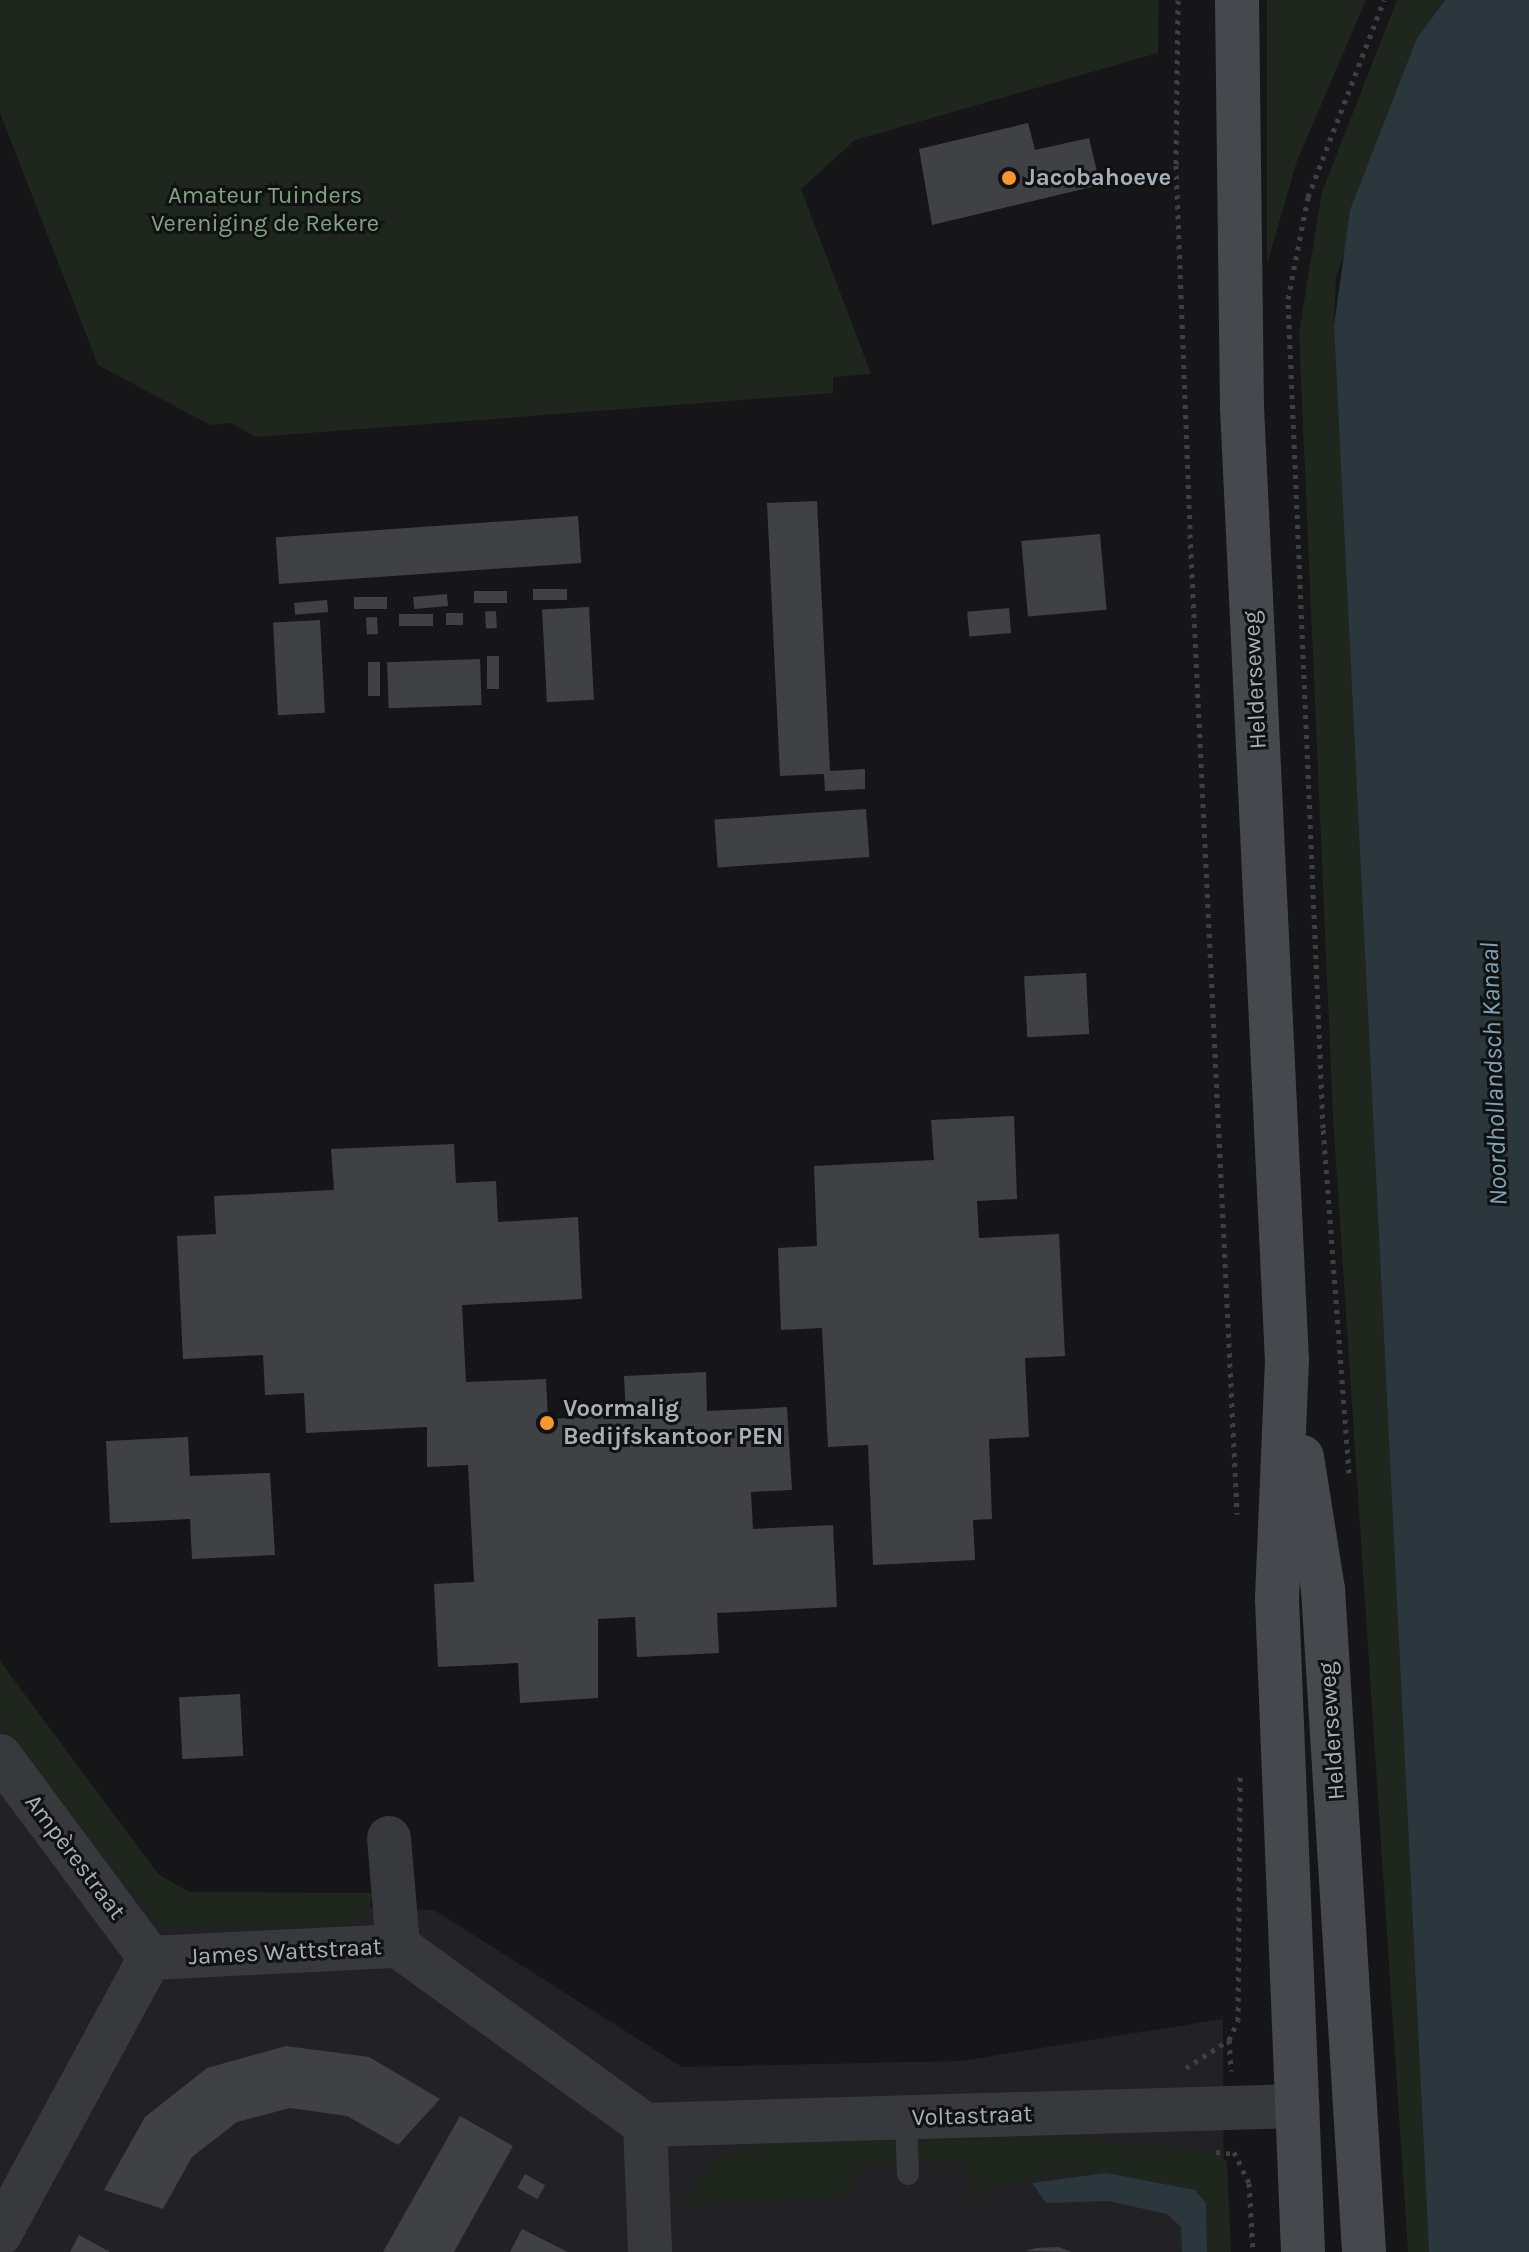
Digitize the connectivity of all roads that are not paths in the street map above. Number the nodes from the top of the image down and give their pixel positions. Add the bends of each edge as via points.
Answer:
1 (1237, 0) edge
2 (1287, 1360) junction
3 (0, 1756) edge
4 (389, 1838) dead end
5 (398, 1946) junction
6 (150, 1958) junction
7 (1358, 2105) junction
8 (1298, 2106) junction
9 (906, 2118) junction
10 (645, 2125) junction
11 (908, 2174) dead end
12 (0, 2234) edge
13 (650, 2252) edge
14 (1303, 2252) edge
15 (1364, 2252) edge

1 - 2 main road, Helderseweg via 1242,407
2 - 7 main road, Helderseweg via 1323,1589
2 - 8 main road, Helderseweg via 1277,1599
3 - 6 street, Ampèrestraat
4 - 5 street
5 - 6 street, James Wattstraat
5 - 10 street, James Wattstraat
6 - 12 street
7 - 8 main road
7 - 15 main road, Helderseweg
8 - 9 street, Voltastraat
8 - 14 main road, Helderseweg
9 - 10 street, Voltastraat
9 - 11 lane
10 - 13 street

